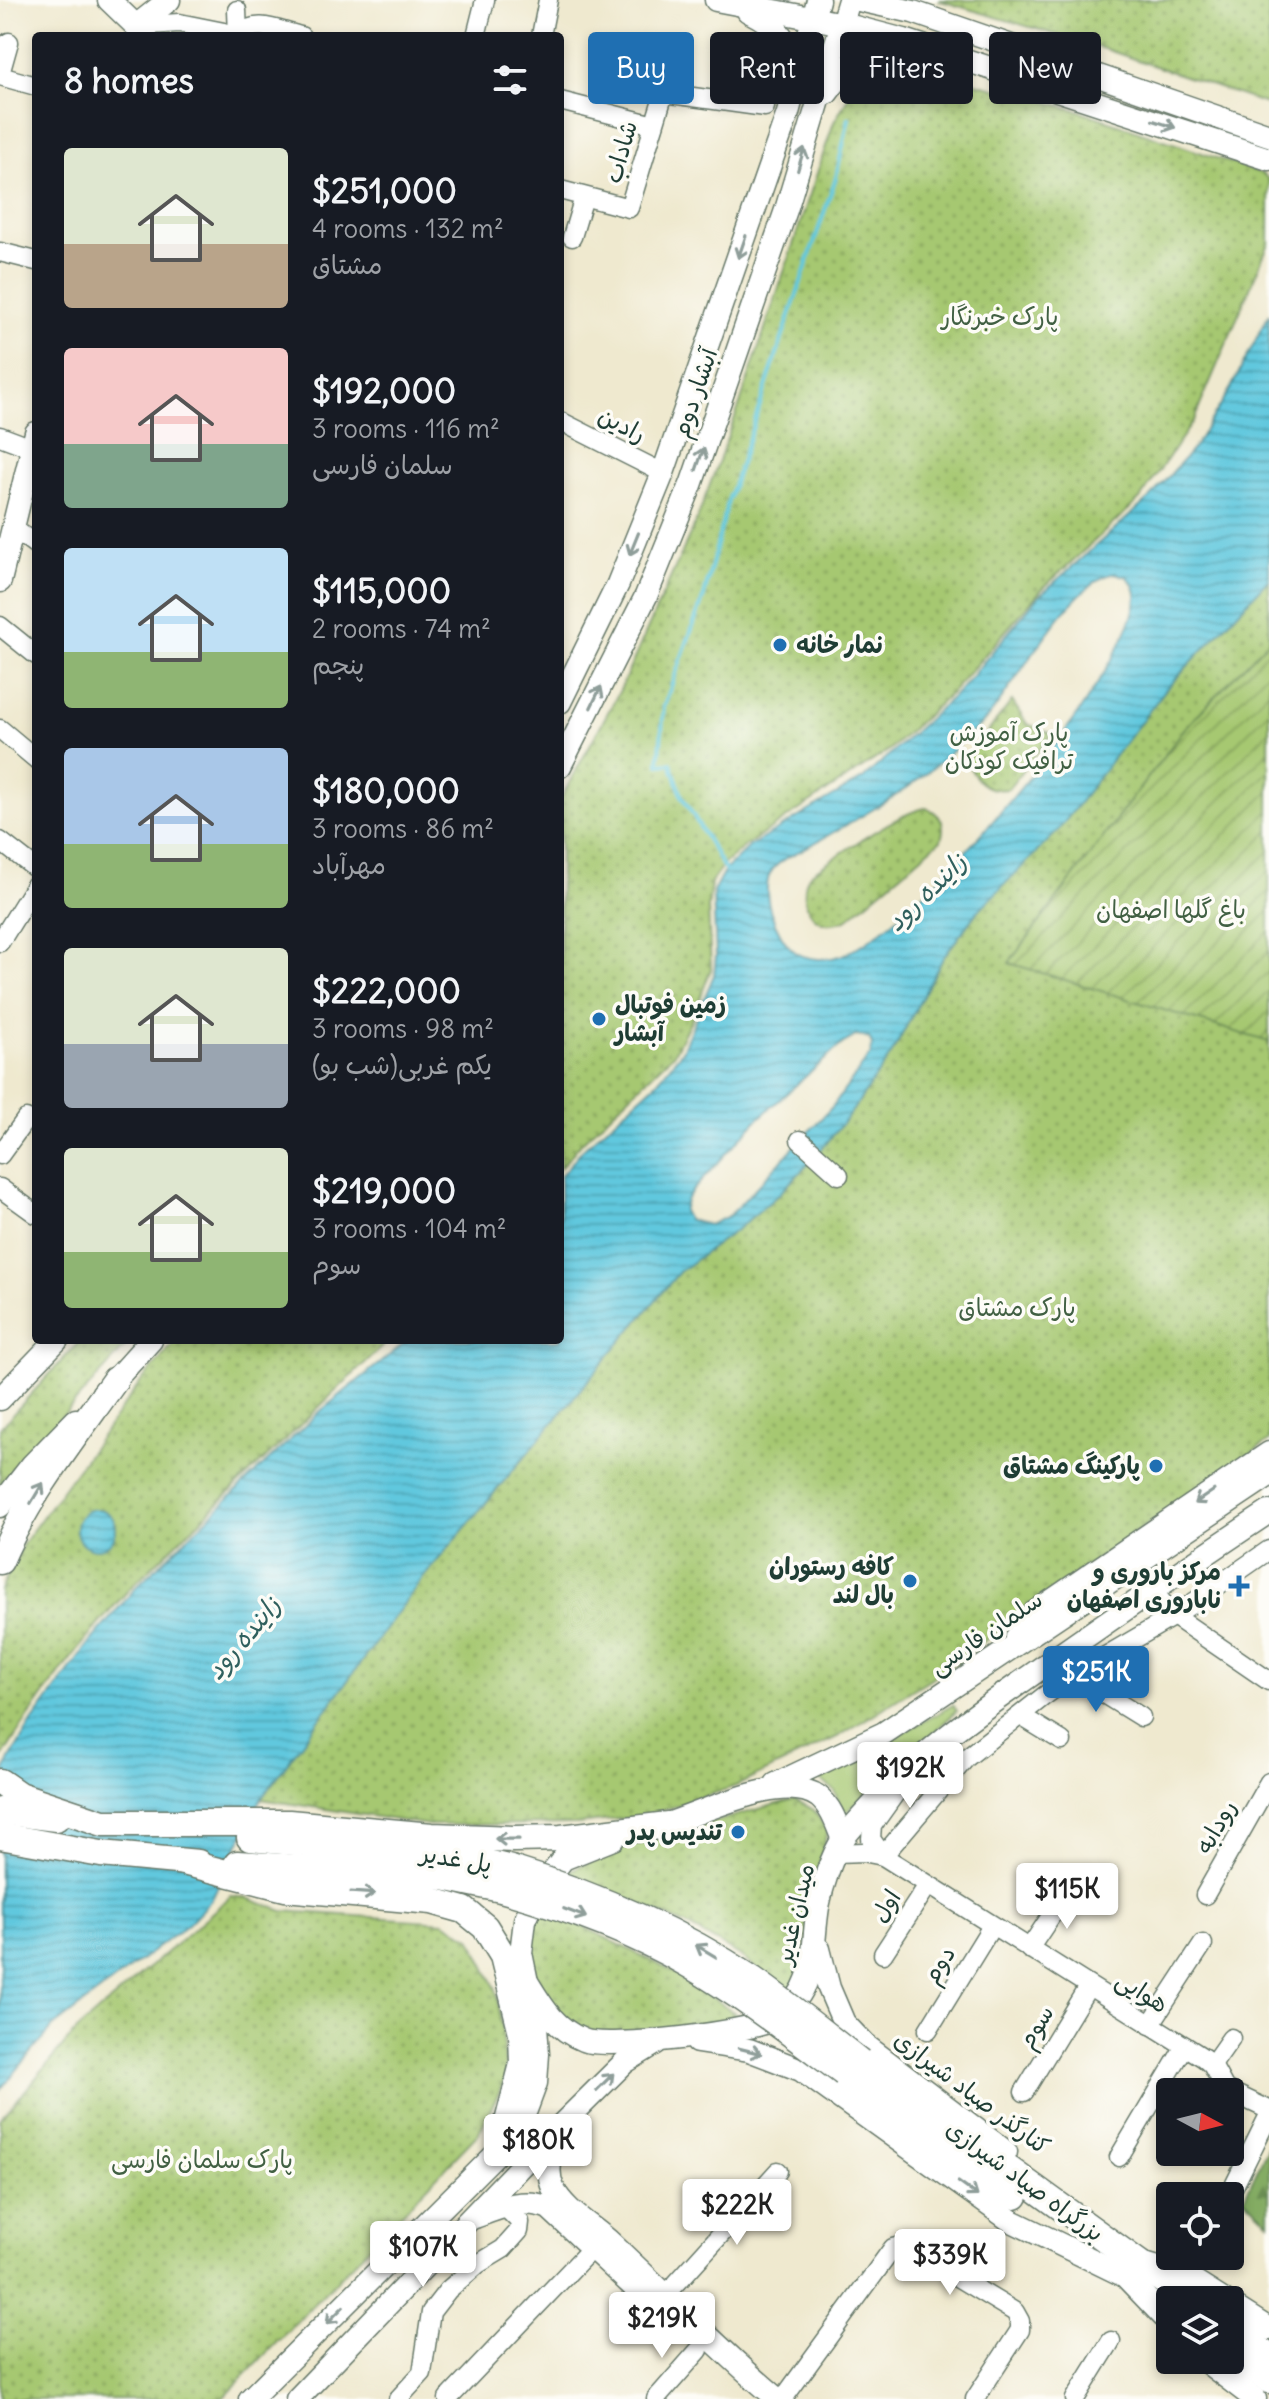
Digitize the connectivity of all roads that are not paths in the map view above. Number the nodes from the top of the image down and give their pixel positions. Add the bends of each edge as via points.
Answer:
1 (109, 0) edge
2 (143, 0) edge
3 (169, 0) edge
4 (485, 0) edge
5 (548, 0) edge
6 (849, 0) edge
7 (859, 0) edge
8 (722, 1) edge
9 (908, 6) edge
10 (816, 9) edge
11 (237, 10) dead end
12 (843, 24) junction
13 (135, 31) edge
14 (221, 32) edge
15 (239, 32) edge
16 (243, 32) edge
17 (285, 32) edge
18 (477, 32) edge
19 (542, 32) edge
20 (780, 32) edge
21 (810, 32) edge
22 (874, 32) edge
23 (9, 42) dead end
24 (973, 62) edge
25 (840, 76) edge
26 (1, 80) edge
27 (32, 85) edge
28 (564, 102) edge
29 (790, 104) edge
30 (817, 106) junction
31 (765, 107) dead end
32 (654, 125) junction
33 (1269, 135) edge
34 (1269, 159) edge
35 (564, 191) edge
36 (584, 197) junction
37 (758, 200) junction
38 (786, 210) junction
39 (572, 237) dead end
40 (0, 252) edge
41 (32, 260) edge
42 (564, 423) edge
43 (0, 436) edge
44 (32, 441) edge
45 (32, 449) edge
46 (663, 473) junction
47 (13, 528) junction
48 (32, 542) edge
49 (0, 581) edge
50 (0, 626) edge
51 (32, 652) edge
52 (564, 694) edge
53 (0, 729) edge
54 (32, 756) edge
55 (564, 758) edge
56 (0, 841) edge
57 (32, 866) edge
58 (32, 890) edge
59 (0, 942) edge
60 (26, 1119) dead end
61 (800, 1140) dead end
62 (0, 1155) edge
63 (839, 1175) dead end
64 (0, 1188) edge
65 (32, 1211) edge
66 (53, 1344) edge
67 (147, 1344) edge
68 (115, 1380) junction
69 (0, 1399) edge
70 (1269, 1453) edge
71 (1269, 1475) edge
72 (0, 1506) edge
73 (1261, 1518) edge
74 (1269, 1549) edge
75 (0, 1561) edge
76 (1152, 1590) junction
77 (1174, 1616) junction
78 (1010, 1648) junction
79 (982, 1667) junction
80 (1073, 1675) junction
81 (1269, 1681) edge
82 (942, 1693) junction
83 (1000, 1696) junction
84 (1021, 1716) junction
85 (1141, 1717) dead end
86 (964, 1721) junction
87 (1062, 1741) dead end
88 (916, 1763) junction
89 (0, 1782) edge
90 (1269, 1782) edge
91 (762, 1791) junction
92 (0, 1811) edge
93 (103, 1823) junction
94 (668, 1825) junction
95 (0, 1836) edge
96 (840, 1846) junction
97 (0, 1854) edge
98 (101, 1854) junction
99 (287, 1855) junction
100 (883, 1856) junction
101 (928, 1885) junction
102 (1069, 1889) dead end
103 (1205, 1895) dead end
104 (992, 1926) junction
105 (816, 1940) junction
106 (1203, 1944) dead end
107 (1029, 1949) junction
108 (883, 1954) dead end
109 (526, 1980) junction
110 (1088, 1987) junction
111 (844, 2023) junction
112 (1150, 2025) junction
113 (928, 2030) dead end
114 (668, 2038) junction
115 (1231, 2038) dead end
116 (1185, 2046) junction
117 (1212, 2065) junction
118 (852, 2067) joint
119 (801, 2070) junction
120 (1024, 2092) dead end
121 (1269, 2112) edge
122 (565, 2122) junction
123 (501, 2149) junction
124 (1119, 2157) dead end
125 (778, 2171) dead end
126 (1236, 2182) edge
127 (555, 2203) junction
128 (504, 2206) junction
129 (470, 2219) junction
130 (592, 2248) junction
131 (1130, 2268) junction
132 (1164, 2286) edge
133 (1201, 2286) edge
134 (1156, 2294) edge
135 (665, 2296) junction
136 (1156, 2304) edge
137 (1244, 2313) edge
138 (1269, 2329) edge
139 (1244, 2339) edge
140 (1111, 2341) dead end
141 (699, 2350) junction
142 (1269, 2357) edge
143 (1244, 2361) edge
144 (1222, 2374) edge
145 (1269, 2380) edge
146 (250, 2399) edge
147 (297, 2399) edge
148 (398, 2399) edge
149 (448, 2399) edge
150 (656, 2399) edge
151 (757, 2399) edge
152 (780, 2399) edge
153 (975, 2399) edge
154 (1075, 2399) edge
155 (1255, 2399) edge

1 - 13 main road
2 - 13 main road
3 - 13 main road
4 - 18 street
5 - 19 street
6 - 12 main road, آبشار دوم
7 - 9 main road
8 - 10 main road
8 - 20 main road
9 - 33 main road
10 - 12 main road
10 - 21 main road, آبشار دوم
11 - 15 street
12 - 22 main road
12 - 30 main road, آبشار دوم
13 - 14 street via 179,23
16 - 17 street via 256,25
23 - 26 street
24 -> 34 main road
25 - 30 main road
26 - 27 street
28 - 32 street
29 - 37 main road, آبشار دوم
38 -> 30 main road, آبشار دوم
31 - 32 street, شاداب via 664,93
32 - 36 street, شاداب via 629,208
35 - 36 street, شاداب
36 - 39 street
37 - 38 main road
37 -> 46 main road, آبشار دوم
55 -> 38 main road, آبشار دوم via 663,555
40 - 41 street
42 - 46 street, رادین
43 - 44 street
45 - 47 main road
46 -> 52 main road, آبشار دوم via 618,584
47 - 48 street
47 - 49 main road
50 - 51 street
53 - 54 street
56 - 57 street
58 - 59 street
60 - 62 street
61 - 63 street
64 - 65 street
66 - 69 main road
67 - 68 main road
68 - 72 main road via 32,1465
75 -> 68 highway via 40,1487
70 -> 78 main road via 1035,1612
71 - 78 main road, سلمان فارسی
73 - 74 street
73 - 76 main road
74 - 77 street
76 - 77 street
76 - 83 main road
77 - 80 street
77 - 81 street
78 - 79 main road, سلمان فارسی
79 - 82 main road, سلمان فارسی
79 - 83 main road via 978,1690
80 - 84 street
80 - 85 street
82 - 86 main road via 960,1695 968,1712
82 - 91 main road, سلمان فارسی via 884,1733
83 - 86 main road
84 - 87 street
84 - 100 street via 966,1758
86 - 88 main road
88 - 96 main road via 888,1787
88 - 100 street via 872,1826 871,1839
89 - 93 highway via 19,1795
90 - 103 street, رودابه
91 - 94 main road, میدان غدیر
91 - 96 main road, میدان غدیر via 799,1788 818,1797 832,1812
92 - 93 highway, پل غدیر
93 - 99 highway, پل غدیر
94 -> 99 highway via 561,1838 432,1836
94 - 109 main road, میدان غدیر via 611,1839 563,1859 537,1893 525,1920 521,1953
95 - 98 highway, پل غدیر
96 - 100 street, هوایی
96 - 105 main road, میدان غدیر via 818,1907
97 - 98 highway via 66,1861
98 - 99 highway, پل غدیر via 183,1862
99 - 118 highway, پل غدیر, bridge via 443,1877 506,1879 541,1900 633,1935 686,1963
99 -> 123 highway via 464,1910 485,1927 503,1956 522,2033 523,2064
100 - 101 street, هوایی
101 - 104 street, هوایی
101 - 108 street, اول
102 - 107 street
104 - 107 street, هوایی
104 - 113 street, دوم
105 - 111 main road, کنارگذر صیاد شیرازی
105 - 114 main road, میدان غدیر via 799,1995 777,2018 751,2028
106 - 112 street
107 - 110 street, هوایی
109 - 114 main road, میدان غدیر via 551,2020 587,2042 612,2045
109 - 123 main road via 536,2026 536,2083
110 - 112 street, هوایی
110 - 120 street, سوم
111 - 119 main road via 813,2037
111 - 131 main road, کنارگذر صیاد شیرازی via 865,2045 1040,2178
112 - 116 street, هوایی
114 -> 119 main road via 749,2050
122 -> 114 main road via 625,2062
115 - 117 street
116 - 117 street, هوایی
116 - 124 street
117 - 121 street, هوایی via 1225,2089
118 - 131 highway, بزرگراه صیاد شیرازی
119 -> 131 main road via 1010,2220
121 - 126 street
122 - 127 main road via 548,2169
122 - 129 main road
123 -> 146 main road
125 - 135 street
127 - 128 main road
127 - 130 main road
127 - 135 main road
128 - 129 main road
128 - 148 street via 520,2222 519,2231 448,2290 431,2312 422,2373
129 - 147 main road
130 - 141 main road
130 - 149 street
131 - 132 highway, بزرگراه صیاد شیرازی
131 - 133 main road via 1185,2276
131 - 134 highway, بزرگراه صیاد شیرازی
131 - 136 main road, کنارگذر صیاد شیرازی
135 - 152 main road
137 - 138 main road
139 - 142 highway
140 - 154 street
141 - 150 street
141 - 151 main road
143 - 145 highway
144 - 155 main road
152 - 153 street via 893,2248 904,2245 1015,2312 1020,2321 1020,2330

